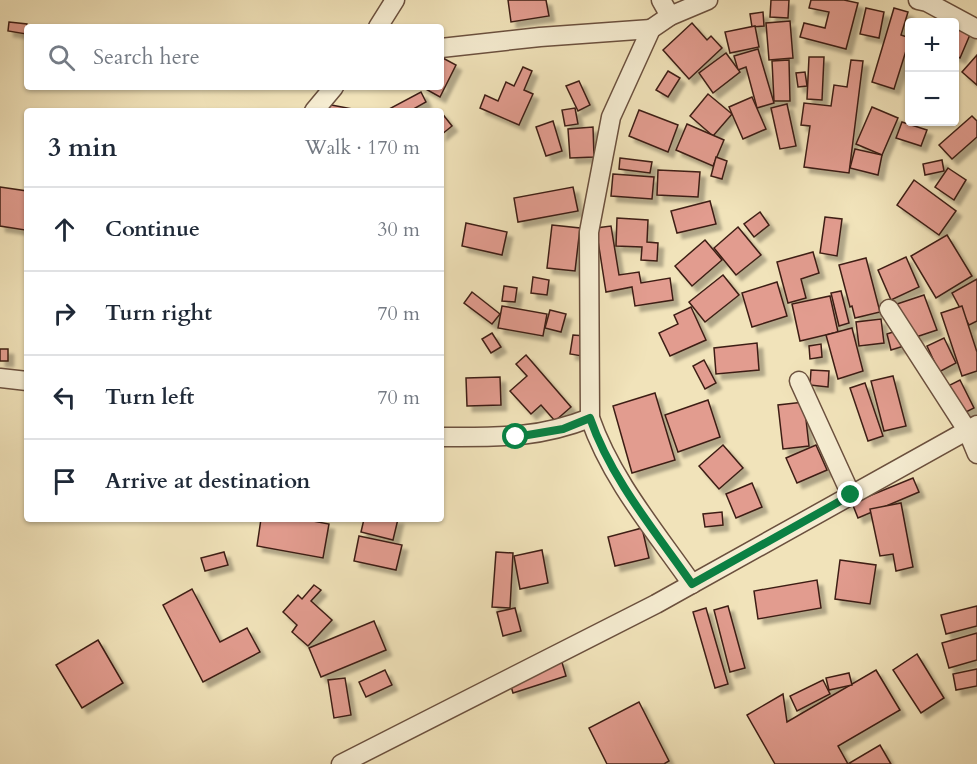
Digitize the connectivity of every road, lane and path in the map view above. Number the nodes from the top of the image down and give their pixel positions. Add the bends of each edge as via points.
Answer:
1 (661, 0) edge
2 (708, 0) edge
3 (918, 0) edge
4 (387, 3) edge
5 (670, 16) junction
6 (379, 24) edge
7 (977, 28) edge
8 (651, 29) junction
9 (444, 48) edge
10 (332, 90) edge
11 (316, 108) edge
12 (889, 309) dead end
13 (0, 378) edge
14 (24, 381) edge
15 (799, 381) dead end
16 (590, 418) junction
17 (972, 428) edge
18 (444, 437) edge
19 (977, 454) edge
20 (851, 495) junction
21 (692, 584) junction
22 (341, 764) edge

1 - 5 street
2 - 5 street
3 - 7 street
4 - 6 street
5 - 8 street
8 - 9 street
8 - 16 street via 611,117 590,232
10 - 11 street
12 - 17 street
13 - 14 street
15 - 20 street
16 - 18 street via 563,429 516,437
16 - 21 street via 600,446 622,482
17 - 19 street
17 - 20 street
20 - 21 street
21 - 22 street

